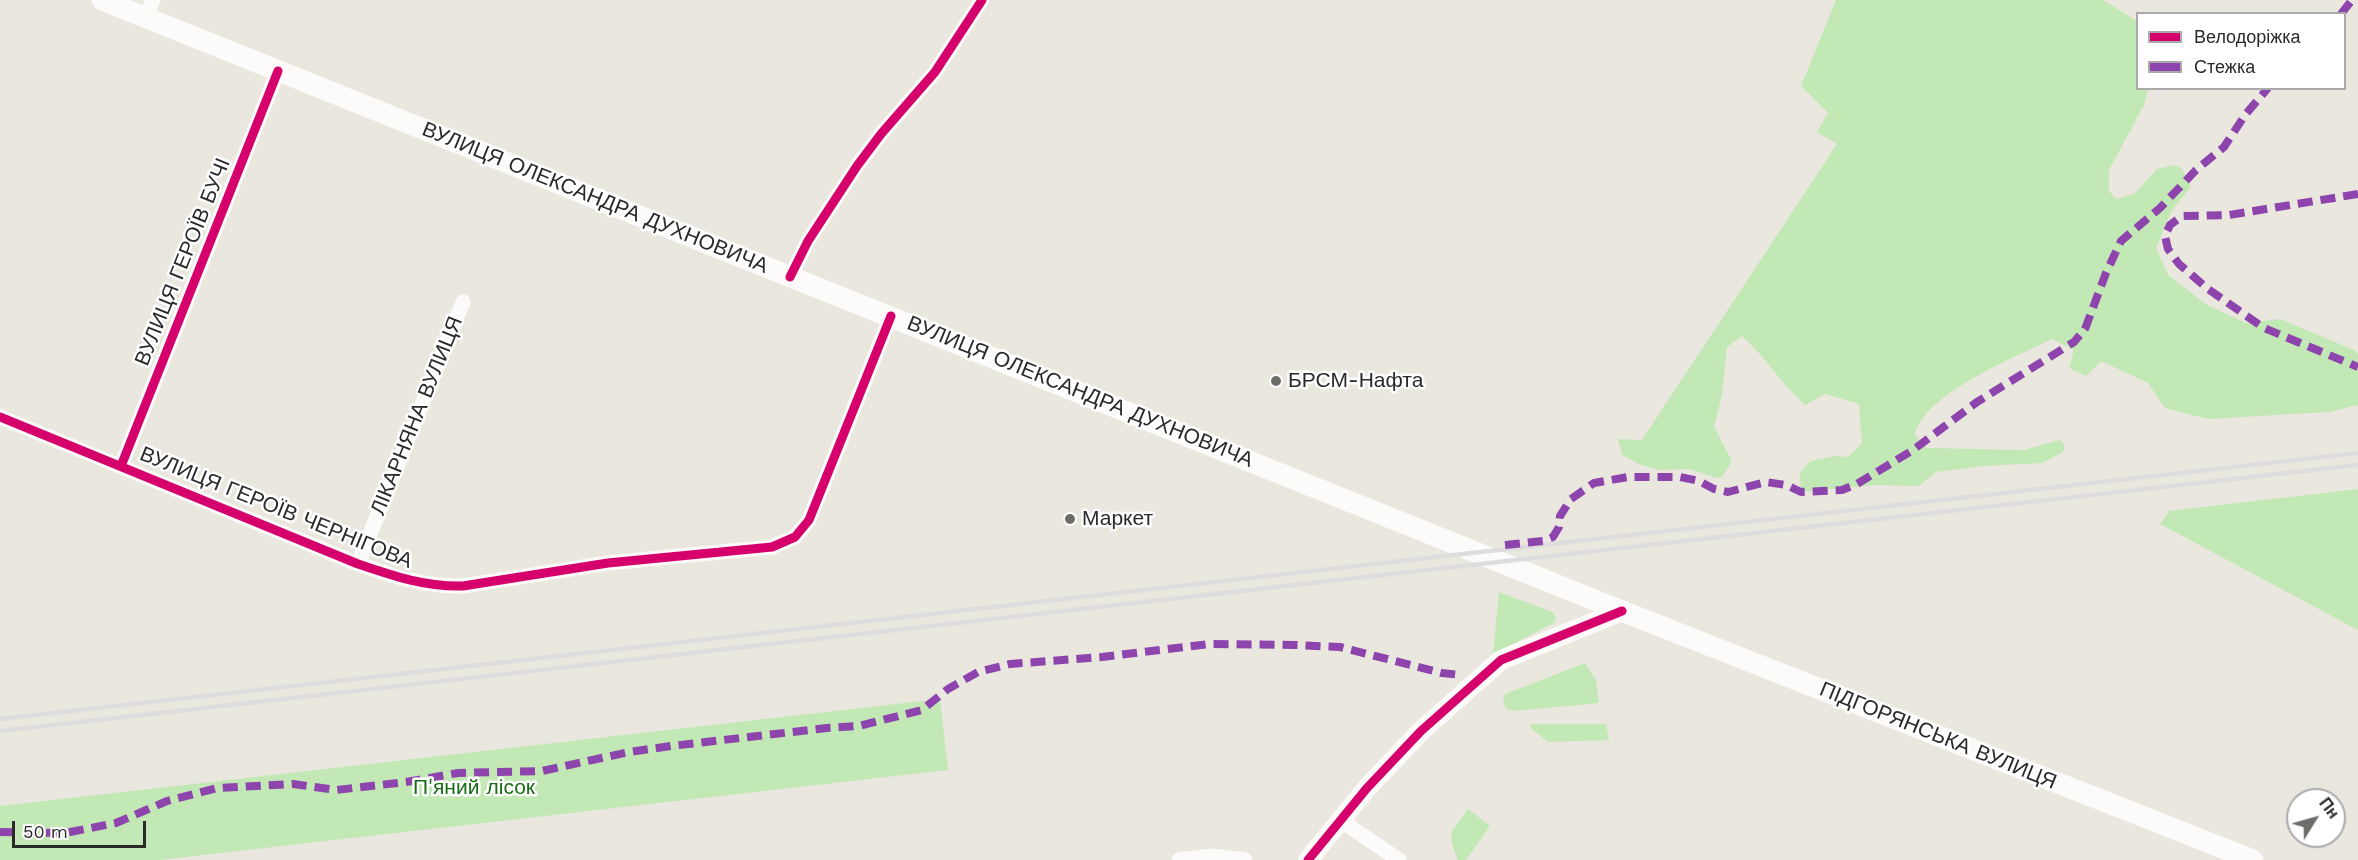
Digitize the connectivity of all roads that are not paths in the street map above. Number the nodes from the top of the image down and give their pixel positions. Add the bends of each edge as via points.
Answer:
1 (102, 0) edge
2 (982, 0) edge
3 (150, 9) edge
4 (278, 71) junction
5 (790, 277) junction
6 (463, 302) dead end
7 (891, 316) junction
8 (0, 417) edge
9 (120, 466) junction
10 (358, 564) junction
11 (1622, 611) junction
12 (1340, 820) junction
13 (1179, 860) edge
14 (1245, 860) edge
15 (1308, 860) edge
16 (1399, 860) edge
17 (2253, 860) edge

1 - 3 main road, ВУЛИЦЯ ОЛЕКСАНДРА ДУХНОВИЧА
2 - 5 street via 935,72 857,166 808,241
3 - 4 main road, ВУЛИЦЯ ОЛЕКСАНДРА ДУХНОВИЧА
4 - 5 main road, ВУЛИЦЯ ОЛЕКСАНДРА ДУХНОВИЧА
4 - 9 street, ВУЛИЦЯ ГЕРОЇВ БУЧІ
5 - 7 main road, ВУЛИЦЯ ОЛЕКСАНДРА ДУХНОВИЧА
6 - 10 street, ЛІКАРНЯНА ВУЛИЦЯ
7 - 10 street, ВУЛИЦЯ ГЕРОЇВ ЧЕРНІГОВА via 808,520 795,537 772,547 608,563 463,586 409,581
7 - 11 main road, ВУЛИЦЯ ОЛЕКСАНДРА ДУХНОВИЧА
8 - 9 street, ВУЛИЦЯ ГЕРОЇВ ЧЕРНІГОВА
9 - 10 street, ВУЛИЦЯ ГЕРОЇВ ЧЕРНІГОВА
11 - 12 street via 1501,660 1421,731
11 - 17 main road, ПІДГОРЯНСЬКА ВУЛИЦЯ
12 - 15 street
12 - 16 street
13 - 14 street via 1212,856

